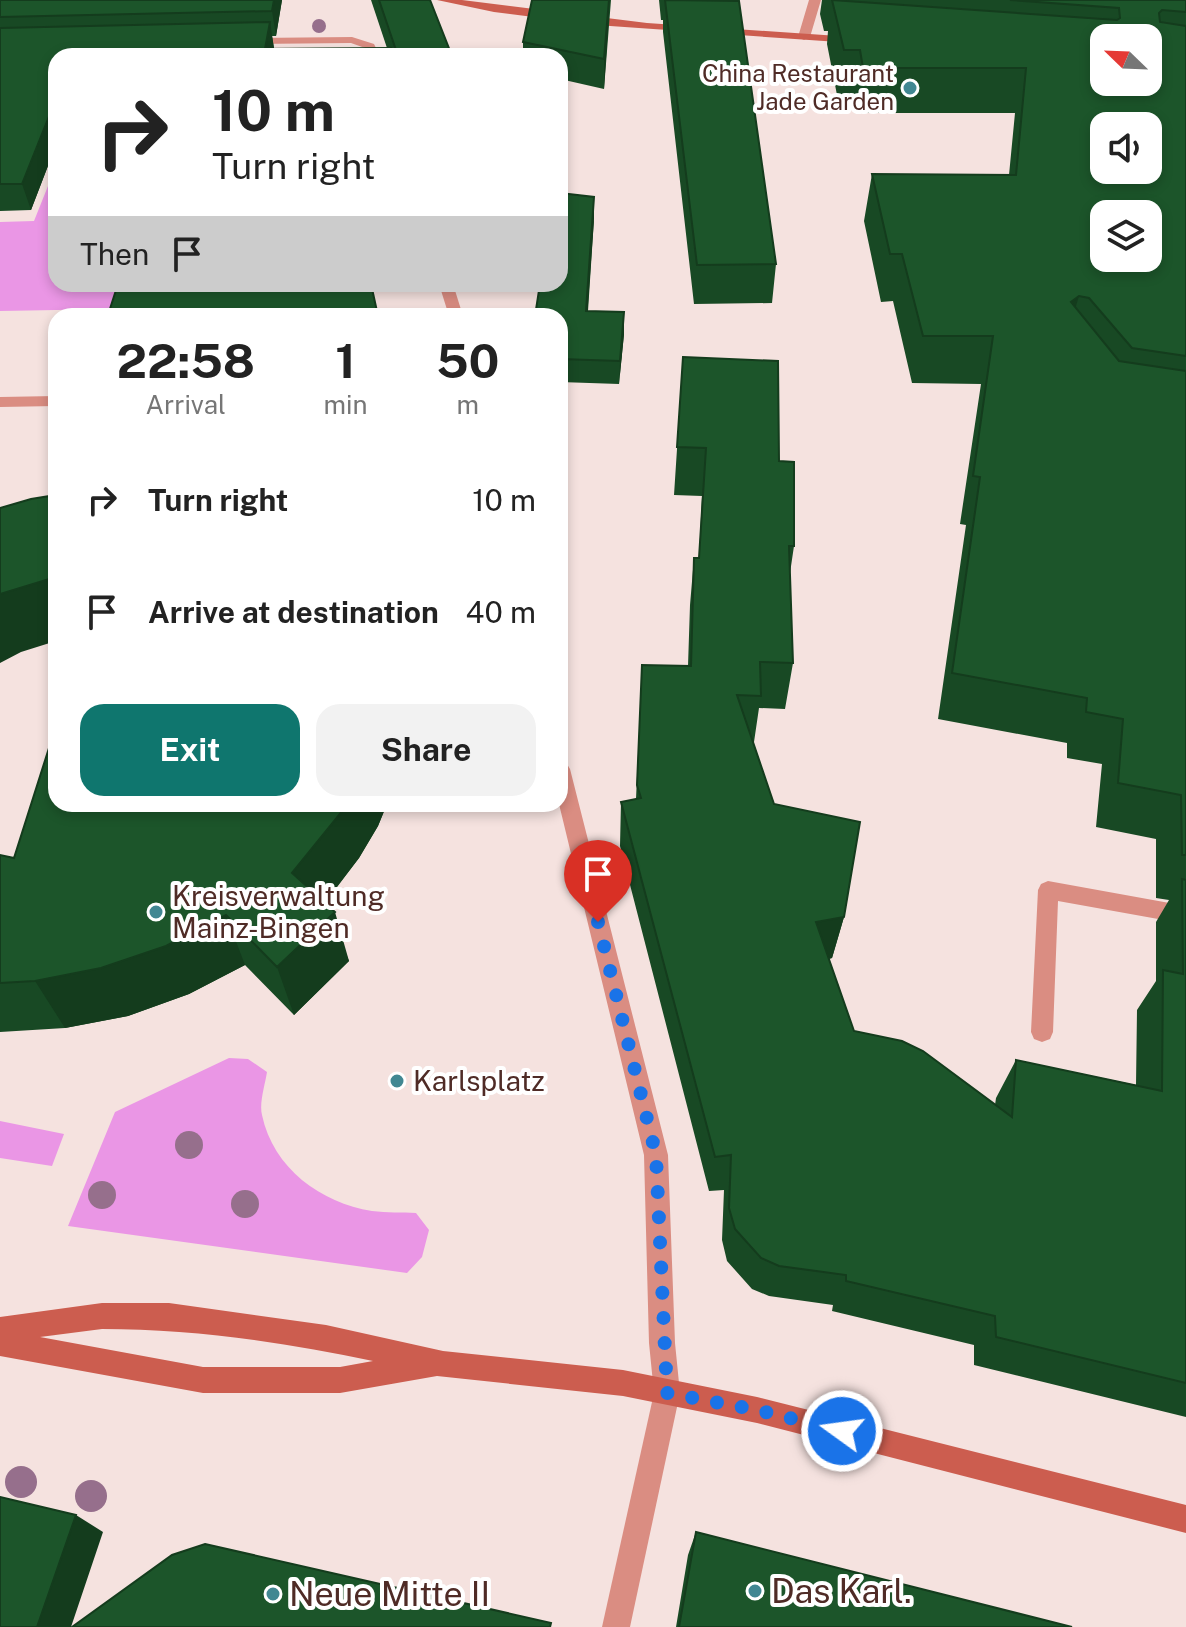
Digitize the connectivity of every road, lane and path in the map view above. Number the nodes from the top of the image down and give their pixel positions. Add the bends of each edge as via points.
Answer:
1 (443, 0) edge
2 (815, 0) edge
3 (581, 6) edge
4 (584, 20) junction
5 (804, 37) junction
6 (234, 41) edge
7 (864, 41) edge
8 (371, 48) edge
9 (48, 401) edge
10 (0, 402) edge
11 (568, 801) edge
12 (1186, 915) edge
13 (1042, 1032) dead end
14 (0, 1330) edge
15 (0, 1343) edge
16 (443, 1364) junction
17 (667, 1393) junction
18 (1186, 1519) edge
19 (616, 1627) edge

1 - 4 main road
2 - 5 street
3 - 4 street
4 - 5 main road
5 - 7 main road
6 - 8 street via 363,42
9 - 10 street
11 - 17 street via 656,1155
12 - 13 street via 1048,890
14 - 16 main road via 102,1316 169,1316 326,1338
15 - 16 main road via 203,1380 340,1380
16 - 17 main road via 623,1383
17 - 18 main road via 757,1410
17 - 19 street

